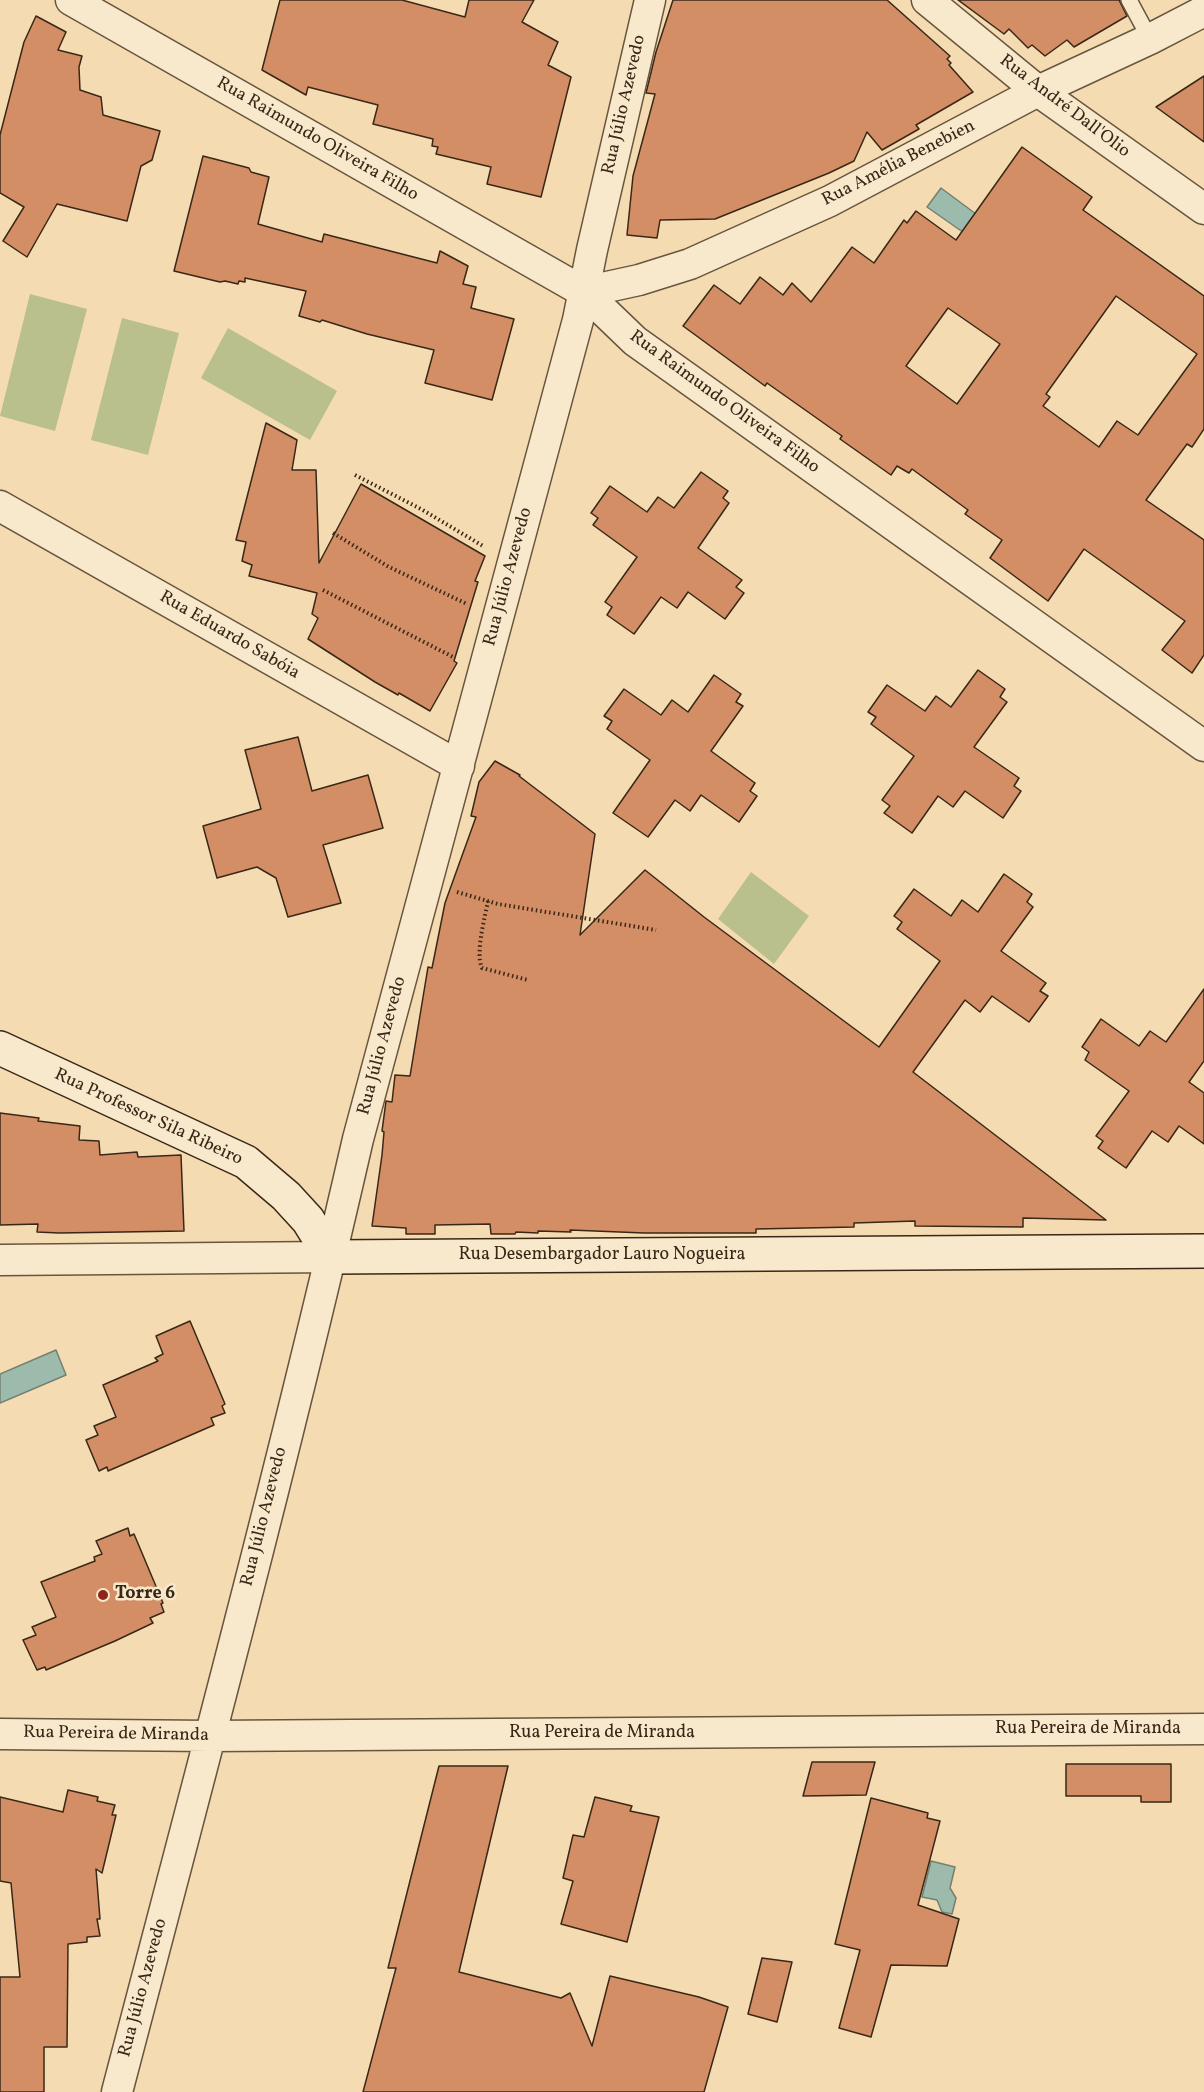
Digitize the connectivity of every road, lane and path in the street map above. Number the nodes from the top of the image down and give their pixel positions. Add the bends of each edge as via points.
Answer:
1 (70, 0) edge
2 (650, 0) edge
3 (927, 0) edge
4 (1129, 0) edge
5 (1204, 11) edge
6 (1150, 39) junction
7 (1038, 91) junction
8 (1204, 209) edge
9 (584, 292) junction
10 (355, 475) dead end
11 (0, 506) edge
12 (333, 533) dead end
13 (491, 551) dead end
14 (323, 590) dead end
15 (475, 608) dead end
16 (461, 661) dead end
17 (1204, 746) edge
18 (459, 766) junction
19 (428, 883) junction
20 (488, 901) junction
21 (656, 930) dead end
22 (528, 980) dead end
23 (0, 1048) edge
24 (1204, 1251) edge
25 (331, 1257) junction
26 (0, 1260) edge
27 (1204, 1729) edge
28 (0, 1734) edge
29 (210, 1736) junction
30 (117, 2092) edge

1 - 9 street, Rua Raimundo Oliveira Filho
2 - 9 street, Rua Júlio Azevedo
3 - 7 street, Rua André Dall'Olio
4 - 6 lane
5 - 6 street, Rua Amélia Benebien
6 - 7 street, Rua Amélia Benebien
7 - 8 street, Rua André Dall'Olio
7 - 9 street, Rua Amélia Benebien via 830,201 690,264
9 - 17 street, Rua Raimundo Oliveira Filho via 635,341
9 - 18 street, Rua Júlio Azevedo
10 - 13 path
11 - 18 street, Rua Eduardo Sabóia
12 - 15 path via 389,567
14 - 16 path
18 - 19 street, Rua Júlio Azevedo
19 - 20 path
19 - 25 street, Rua Júlio Azevedo via 358,1139
20 - 21 path
20 - 22 path via 479,963 482,968
23 - 25 street, Rua Professor Sila Ribeiro via 246,1162 308,1220
24 - 25 street, Rua Desembargador Lauro Nogueira
25 - 26 street, Rua Desembargador Lauro Nogueira
25 - 29 street, Rua Júlio Azevedo
27 - 29 street, Rua Pereira de Miranda
28 - 29 street, Rua Pereira de Miranda
29 - 30 street, Rua Júlio Azevedo

